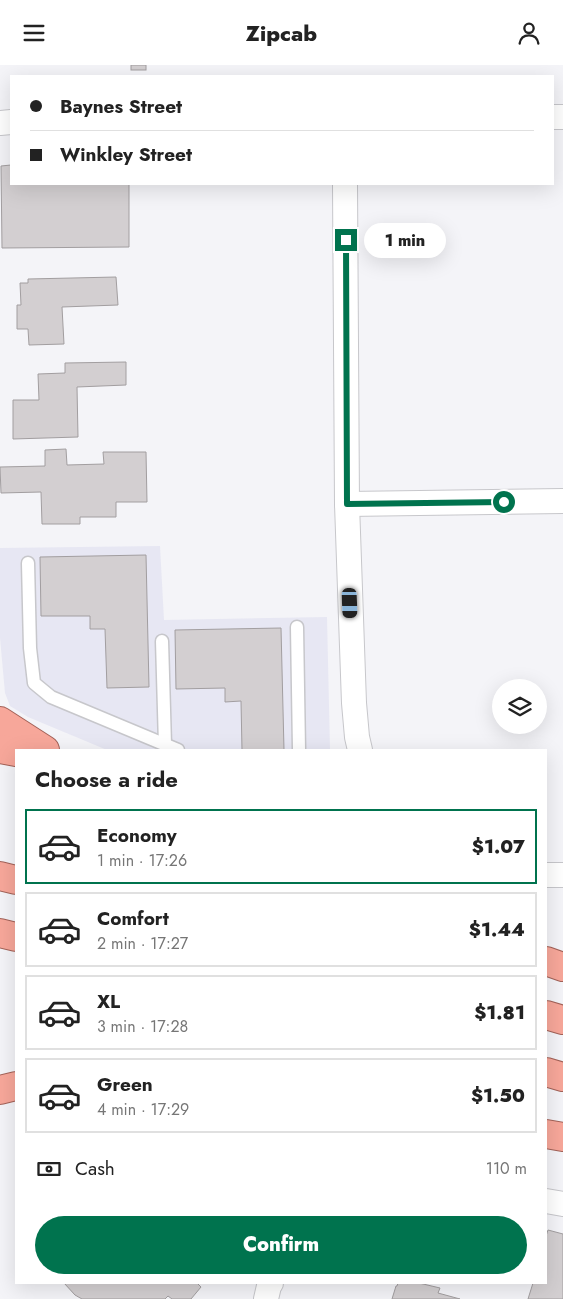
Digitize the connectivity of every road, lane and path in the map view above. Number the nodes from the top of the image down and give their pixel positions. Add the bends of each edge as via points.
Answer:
1 (345, 185) edge
2 (563, 501) edge
3 (347, 504) junction
4 (28, 563) dead end
5 (297, 627) dead end
6 (162, 641) dead end
7 (0, 721) edge
8 (165, 745) junction
9 (0, 749) edge
10 (43, 749) edge
11 (175, 749) edge
12 (299, 749) edge
13 (360, 749) edge
14 (15, 752) edge
15 (547, 875) edge
16 (563, 875) edge
17 (0, 876) edge
18 (15, 880) edge
19 (0, 933) edge
20 (15, 937) edge
21 (547, 961) edge
22 (563, 967) edge
23 (547, 1015) edge
24 (563, 1020) edge
25 (547, 1073) edge
26 (0, 1075) edge
27 (15, 1075) edge
28 (563, 1077) edge
29 (15, 1086) edge
30 (0, 1090) edge
31 (547, 1134) edge
32 (563, 1137) edge
33 (547, 1201) edge
34 (563, 1204) edge
35 (270, 1284) edge
36 (280, 1284) edge
37 (266, 1299) edge
38 (279, 1299) edge

1 - 3 street
2 - 3 street
3 - 13 street via 354,703
4 - 8 lane via 34,683 51,697
5 - 12 lane
6 - 8 lane
7 - 10 highway
8 - 11 lane
9 - 14 highway
15 - 16 street
17 - 18 highway
19 - 20 highway
21 - 22 highway
23 - 24 highway
25 - 28 highway
26 - 27 highway
29 - 30 highway
31 - 32 highway
33 - 34 street
35 - 37 street
36 - 38 street

